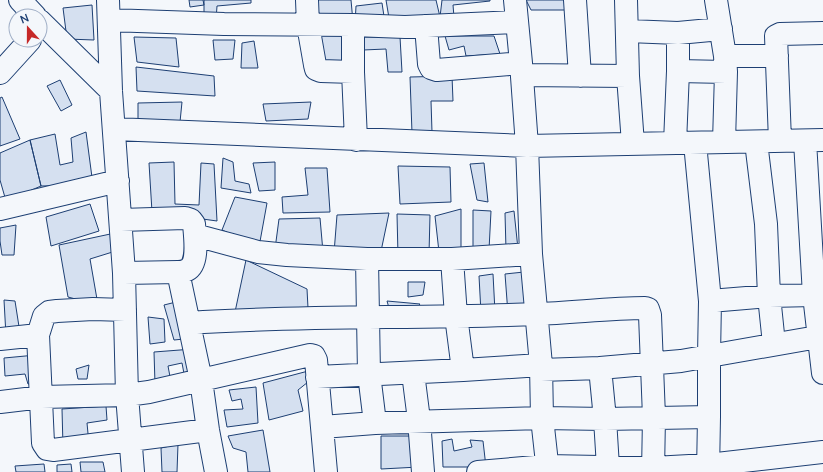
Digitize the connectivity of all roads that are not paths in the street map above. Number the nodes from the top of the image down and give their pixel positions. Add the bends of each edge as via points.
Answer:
1 (307, 0) edge
2 (515, 0) edge
3 (575, 0) edge
4 (626, 0) edge
5 (716, 0) edge
6 (109, 10) edge
7 (517, 22) junction
8 (308, 25) junction
9 (353, 25) junction
10 (426, 26) junction
11 (721, 29) junction
12 (628, 31) junction
13 (678, 33) junction
14 (823, 33) edge
15 (48, 35) edge
16 (20, 48) edge
17 (778, 56) junction
18 (725, 64) junction
19 (521, 69) junction
20 (678, 70) junction
21 (353, 72) junction
22 (0, 73) edge
23 (580, 76) junction
24 (628, 76) junction
25 (111, 92) junction
26 (114, 129) junction
27 (356, 140) junction
28 (814, 140) edge
29 (780, 141) junction
30 (724, 142) junction
31 (756, 142) junction
32 (685, 143) junction
33 (633, 144) junction
34 (527, 146) junction
35 (118, 181) junction
36 (0, 209) edge
37 (121, 220) junction
38 (195, 235) junction
39 (531, 254) junction
40 (367, 259) junction
41 (452, 259) junction
42 (178, 272) junction
43 (124, 273) junction
44 (814, 295) junction
45 (769, 296) junction
46 (710, 301) junction
47 (125, 310) junction
48 (536, 314) junction
49 (456, 316) junction
50 (368, 319) junction
51 (188, 323) junction
52 (38, 335) junction
53 (821, 336) edge
54 (0, 339) edge
55 (774, 344) junction
56 (708, 356) junction
57 (652, 364) junction
58 (541, 368) junction
59 (600, 368) junction
60 (463, 370) junction
61 (413, 373) junction
62 (823, 373) edge
63 (369, 374) junction
64 (317, 377) junction
65 (201, 380) junction
66 (127, 395) junction
67 (42, 397) junction
68 (0, 402) edge
69 (654, 417) junction
70 (710, 417) junction
71 (542, 418) junction
72 (605, 419) junction
73 (419, 420) junction
74 (375, 422) junction
75 (322, 427) junction
76 (208, 430) junction
77 (131, 440) junction
78 (823, 452) edge
79 (787, 464) edge
80 (608, 467) junction
81 (708, 468) edge
82 (548, 469) edge
83 (653, 470) edge
84 (133, 472) edge
85 (216, 472) edge
86 (326, 472) edge
87 (423, 472) edge
88 (478, 472) edge

1 - 8 street
2 - 7 street
3 - 23 street
4 - 12 street
5 - 11 street
6 - 8 street via 224,24
6 - 25 street
7 - 10 street
7 - 19 street
8 - 9 street
8 - 21 street via 316,69
9 - 10 street
9 - 21 street
10 - 19 street via 431,68
11 - 13 street
11 - 18 street
12 - 13 street
12 - 24 street
13 - 20 street
14 - 17 street via 777,35
15 - 25 street
16 - 22 street
17 - 18 street
17 - 29 street
18 - 20 street
18 - 30 street
19 - 23 street
19 - 34 street
20 - 32 street
21 - 27 street
23 - 24 street
24 - 33 street
25 - 26 street
26 - 27 street
26 - 35 street
27 - 34 street
28 - 29 street
28 - 44 street
29 - 31 street
30 - 31 street
30 - 32 street
31 - 45 street via 766,224
32 - 33 street
32 - 46 street
33 - 34 street
34 - 39 street
35 - 36 street
35 - 37 street
37 - 38 street via 185,218 194,224
37 - 43 street
38 - 40 street via 258,252
38 - 42 street via 195,259 191,267
39 - 41 street
39 - 48 street
40 - 41 street
40 - 50 street
41 - 49 street
42 - 43 street
42 - 51 street
43 - 47 street
44 - 45 street
44 - 53 street
45 - 46 street
45 - 55 street
46 - 56 street
47 - 52 street via 49,312 44,316
47 - 66 street
48 - 49 street
48 - 57 street via 648,309
48 - 58 street
49 - 50 street
49 - 60 street
50 - 51 street via 252,319
50 - 63 street
51 - 65 street
52 - 54 street
52 - 67 street
53 - 55 street
53 - 62 street
55 - 56 street
56 - 57 street
56 - 70 street
57 - 59 street
57 - 69 street
58 - 59 street
58 - 60 street
58 - 71 street
59 - 72 street
60 - 61 street
61 - 63 street
61 - 73 street
63 - 64 street
63 - 74 street
64 - 65 street via 316,360 310,355
64 - 75 street
65 - 66 street
65 - 76 street
66 - 67 street
66 - 77 street
67 - 68 street
67 - 77 street via 43,443 47,449
69 - 70 street
69 - 72 street
69 - 83 street
70 - 81 street
71 - 72 street
71 - 73 street
71 - 82 street
72 - 80 street
73 - 74 street
73 - 87 street
74 - 75 street
75 - 86 street
76 - 77 street
76 - 85 street
77 - 84 street
78 - 79 street
79 - 81 street
80 - 82 street
80 - 83 street
81 - 83 street
82 - 88 street

